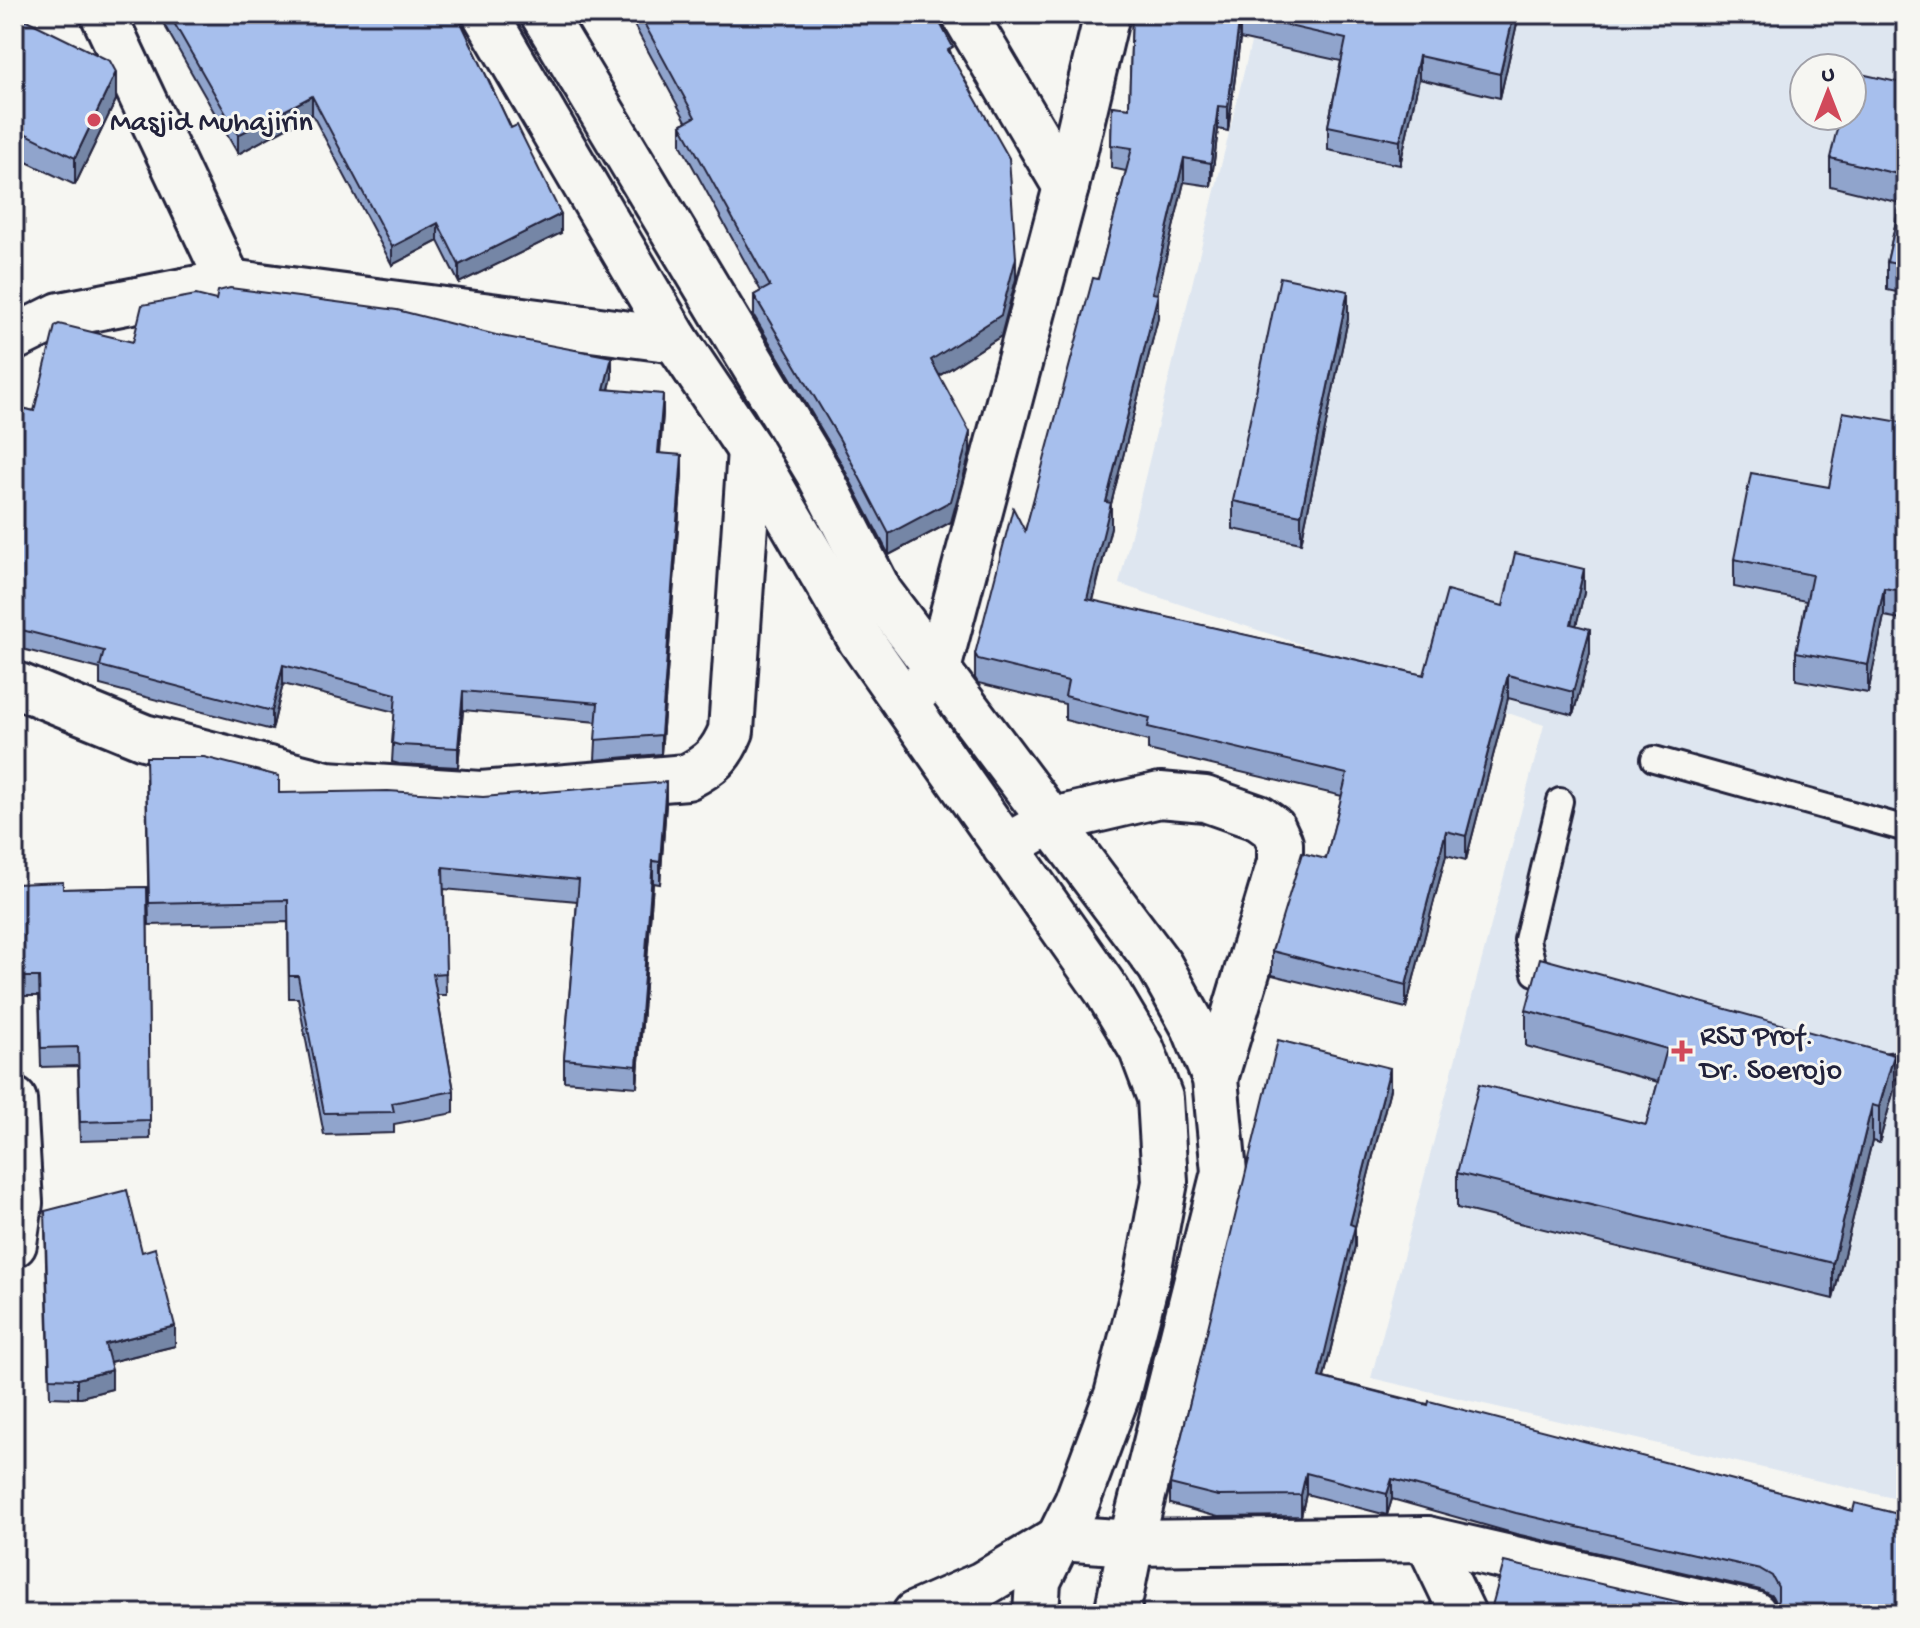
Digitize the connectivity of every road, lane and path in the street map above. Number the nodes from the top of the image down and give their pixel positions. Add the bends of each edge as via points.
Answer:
1 (103, 14) edge
2 (485, 14) edge
3 (543, 14) edge
4 (964, 14) edge
5 (1107, 14) edge
6 (1066, 187) junction
7 (229, 282) junction
8 (14, 338) edge
9 (676, 340) junction
10 (750, 450) junction
11 (938, 669) junction
12 (15, 693) edge
13 (905, 703) junction
14 (1654, 759) dead end
15 (1560, 801) dead end
16 (1053, 820) junction
17 (1906, 829) edge
18 (1005, 847) junction
19 (1583, 988) edge
20 (1837, 1055) edge
21 (1906, 1064) edge
22 (1215, 1079) junction
23 (14, 1100) edge
24 (14, 1244) edge
25 (1060, 1538) junction
26 (1427, 1539) junction
27 (1131, 1543) junction
28 (915, 1614) edge
29 (1036, 1614) edge
30 (1117, 1614) edge
31 (1463, 1614) edge
32 (1754, 1614) edge

1 - 7 street
2 - 9 street
3 - 11 street via 819,474 880,593
4 - 6 street
5 - 6 street
6 - 11 street
7 - 8 street via 60,315
7 - 9 street
9 - 10 street
10 - 12 street via 731,731 722,753 687,777 481,794 327,784 144,737
10 - 13 street via 815,566
11 - 13 street
11 - 16 street
13 - 18 street
14 - 17 lane
15 - 19 lane via 1527,940 1528,957 1535,973
16 - 18 street
16 - 22 street via 1160,966
16 - 22 street via 1160,795 1205,799 1273,828 1280,862
18 - 25 street via 1107,991 1142,1050 1160,1098 1165,1182 1147,1278 1117,1395
20 - 21 lane via 1882,1067
22 - 27 street via 1224,1172
23 - 24 street via 20,1203
25 - 27 street
25 - 28 street via 983,1584
25 - 29 street via 1038,1581
26 - 27 street
26 - 31 street
26 - 32 street
27 - 30 street

